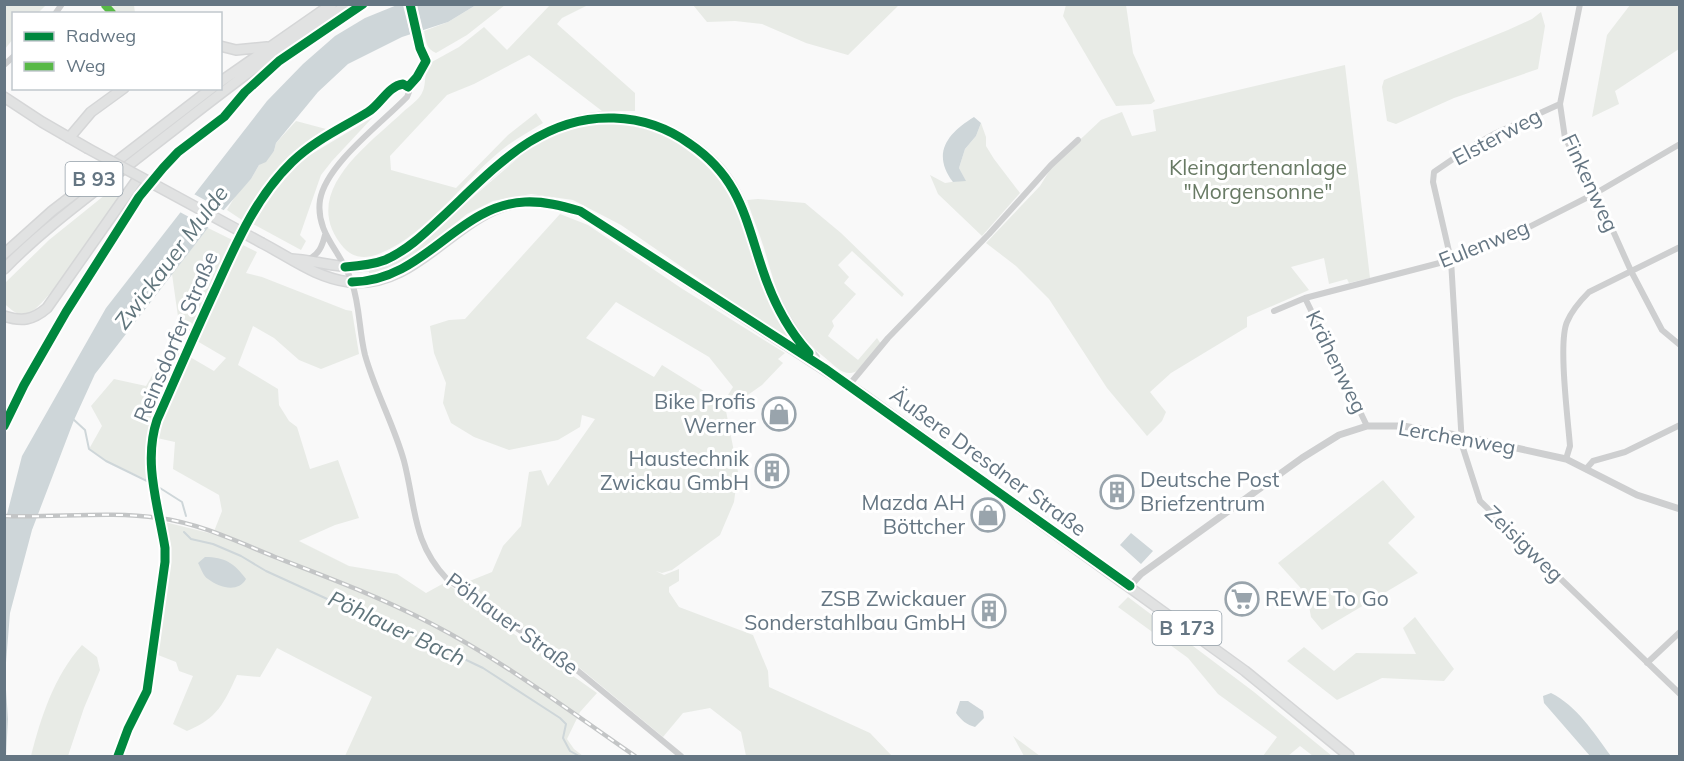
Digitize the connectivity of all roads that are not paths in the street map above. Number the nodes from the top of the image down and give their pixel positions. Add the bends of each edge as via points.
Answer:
1 (332, 4) edge
2 (349, 4) edge
3 (1580, 4) edge
4 (222, 46) edge
5 (269, 47) junction
6 (222, 81) edge
7 (121, 90) edge
8 (210, 90) edge
9 (6, 96) edge
10 (1560, 105) junction
11 (69, 138) junction
12 (1078, 140) dead end
13 (1680, 144) edge
14 (1434, 172) joint
15 (139, 177) junction
16 (1596, 193) junction
17 (248, 218) tunnel mouth
18 (325, 234) junction
19 (234, 247) tunnel mouth
20 (1680, 247) edge
21 (4, 254) edge
22 (292, 259) junction
23 (307, 260) junction
24 (1451, 260) junction
25 (345, 267) junction
26 (4, 269) edge
27 (1631, 271) junction
28 (352, 282) junction
29 (1305, 297) junction
30 (1274, 311) dead end
31 (4, 316) edge
32 (791, 332) junction
33 (784, 343) junction
34 (1680, 345) edge
35 (824, 368) junction
36 (849, 385) junction
37 (1680, 425) edge
38 (1367, 426) junction
39 (1462, 436) junction
40 (1566, 459) junction
41 (1586, 469) junction
42 (1680, 509) edge
43 (1130, 586) junction
44 (1680, 632) edge
45 (1647, 663) junction
46 (1680, 694) edge
47 (118, 756) edge
48 (681, 756) edge
49 (1349, 756) edge

1 - 5 main road
2 - 26 main road, B 93 via 266,60 60,218
3 - 10 street, Finkenweg
4 - 5 main road via 236,50
5 - 6 main road
7 - 11 main road via 91,112
8 - 21 main road, B 93 via 52,211
9 - 11 main road, B 173
10 - 14 street, Elsterweg via 1494,134
10 - 16 street, Finkenweg via 1565,138
11 - 15 main road, B 173, bridge
12 - 36 street via 888,338
13 - 16 street, Eulenweg
14 - 24 street, Zeisigweg
15 - 22 main road, Äußere Dresdner Straße / B 173, bridge
15 - 31 main road via 47,308 28,320
16 - 24 street, Eulenweg
16 - 27 street, Finkenweg
17 - 18 street via 281,172 304,151 370,111 395,87 406,85 407,97 328,179 320,210
18 - 23 street via 321,248
18 - 25 street
19 - 47 street, Reinsdorfer Straße via 153,431 152,475 165,562 147,691
20 - 27 street
22 - 23 main road, Äußere Dresdner Straße / B 173
22 - 28 main road, Äußere Dresdner Straße / B 173 via 319,275
23 - 25 main road, Äußere Dresdner Straße / B 173
24 - 29 street, Eulenweg
24 - 39 street, Zeisigweg
25 - 28 street, Pöhlauer Straße
25 - 32 main road, Äußere Dresdner Straße / B 173 via 378,262 410,246 506,158 536,136 571,122 628,119 663,128 681,138 726,177 743,207 772,295
27 - 34 street, Finkenweg via 1662,330
27 - 40 street via 1589,292 1566,323 1563,343 1570,446
28 - 33 main road, Äußere Dresdner Straße / B 173 via 384,277 409,266 493,209 538,201 580,212
28 - 48 street, Pöhlauer Straße via 365,355 397,436 423,546 437,568 465,593 578,672
29 - 30 street, Eulenweg
29 - 38 street, Krähenweg
32 - 33 main road
32 - 35 main road, Äußere Dresdner Straße / B 173
33 - 35 main road, Äußere Dresdner Straße / B 173
35 - 36 main road, Äußere Dresdner Straße / B 173
36 - 43 main road, Äußere Dresdner Straße / B 173
37 - 41 street via 1625,452 1593,461
38 - 39 street, Lerchenweg via 1403,426
38 - 43 street, Lerchenweg via 1339,435 1302,458
39 - 40 street, Lerchenweg
39 - 45 street, Zeisigweg via 1480,501
40 - 41 street, Lerchenweg
41 - 42 street, Lerchenweg via 1637,495
43 - 49 main road, Äußere Dresdner Straße / B 173 via 1253,676
44 - 45 street
45 - 46 street, Zeisigweg

